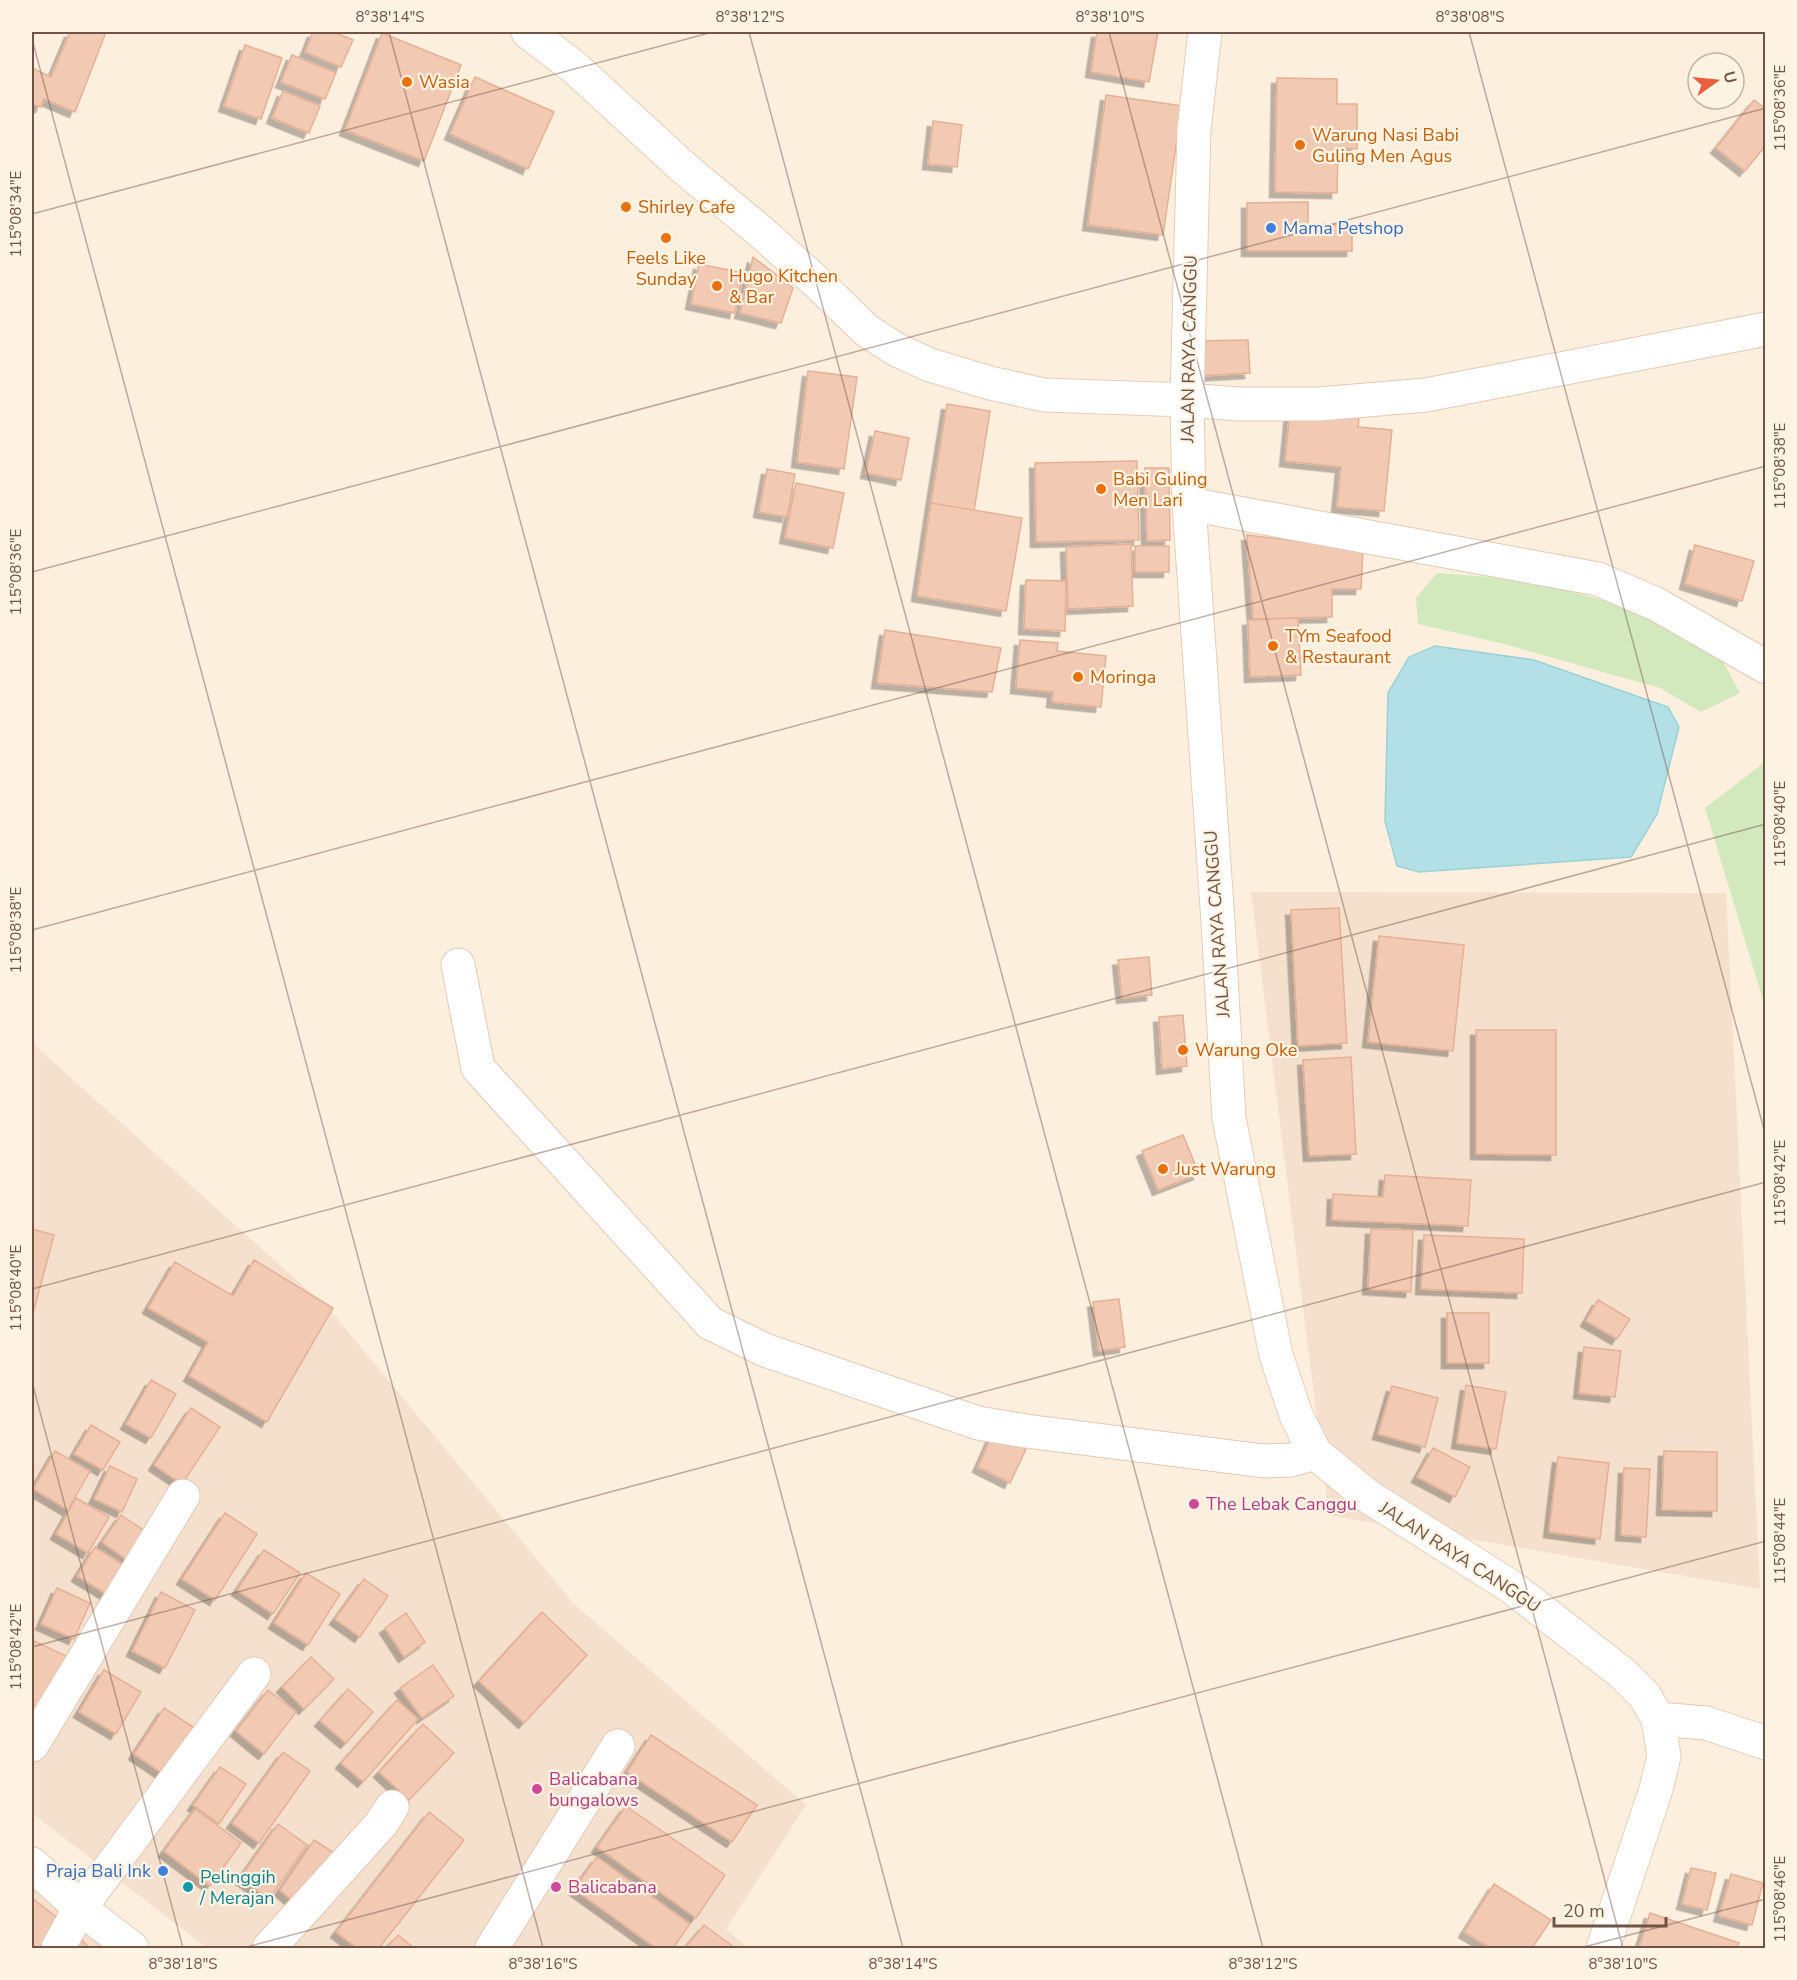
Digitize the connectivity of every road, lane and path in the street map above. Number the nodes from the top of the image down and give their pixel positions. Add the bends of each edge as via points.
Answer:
1 (528, 32) edge
2 (1205, 32) edge
3 (1766, 329) edge
4 (1187, 400) junction
5 (1189, 504) junction
6 (1766, 667) edge
7 (458, 965) dead end
8 (1315, 1453) junction
9 (183, 1496) dead end
10 (254, 1674) dead end
11 (1658, 1719) junction
12 (1706, 1723) junction
13 (1766, 1743) edge
14 (32, 1745) edge
15 (618, 1746) dead end
16 (1664, 1756) junction
17 (392, 1807) dead end
18 (32, 1864) edge
19 (80, 1908) junction
20 (58, 1948) edge
21 (132, 1948) edge
22 (268, 1948) edge
23 (492, 1948) edge
24 (1603, 1948) edge

1 - 4 street via 574,67 866,330 897,350 930,366 1044,395
2 - 4 street, JALAN RAYA CANGGU via 1194,130
3 - 4 street via 1426,395 1319,404
4 - 5 street, JALAN RAYA CANGGU
5 - 6 street via 1598,579 1656,604
5 - 8 street, JALAN RAYA CANGGU via 1229,1118 1276,1355 1296,1414
7 - 8 street via 478,1068 710,1323 765,1350 978,1423 1264,1461 1291,1460
8 - 11 street, JALAN RAYA CANGGU via 1369,1497 1510,1586 1604,1658 1645,1695
9 - 14 street
10 - 19 street
11 - 12 street
11 - 16 street, JALAN RAYA CANGGU
12 - 13 street
12 - 16 street
15 - 23 street
16 - 24 street, JALAN RAYA CANGGU
17 - 22 street
18 - 19 street
19 - 20 street
19 - 21 street

